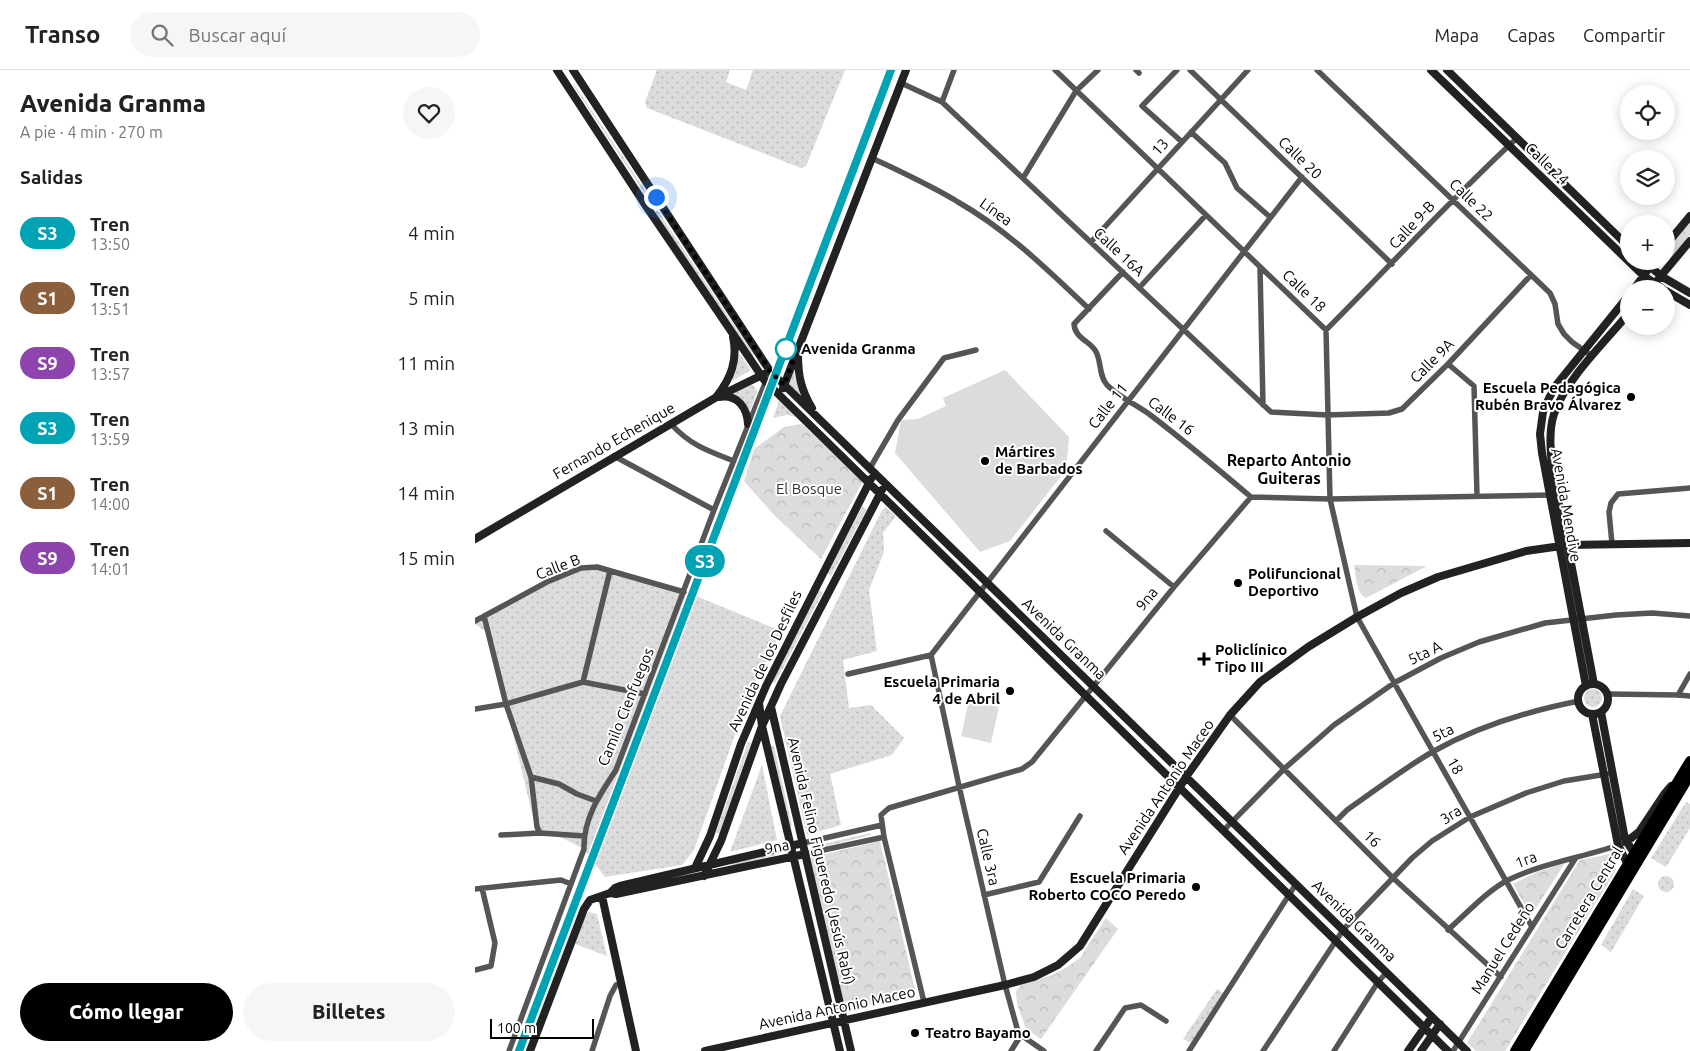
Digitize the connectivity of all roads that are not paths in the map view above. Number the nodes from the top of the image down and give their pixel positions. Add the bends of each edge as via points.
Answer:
1 (573, 70) edge
2 (906, 70) edge
3 (954, 70) edge
4 (1055, 70) edge
5 (1098, 70) edge
6 (1177, 70) edge
7 (1190, 70) edge
8 (1248, 70) edge
9 (1317, 70) edge
10 (1431, 70) edge
11 (1447, 70) edge
12 (560, 71) edge
13 (901, 83) junction
14 (1077, 91) junction
15 (1221, 99) junction
16 (942, 102) junction
17 (1191, 132) junction
18 (1517, 138) junction
19 (1182, 142) junction
20 (1509, 146) junction
21 (872, 158) junction
22 (1157, 168) junction
23 (1301, 177) junction
24 (1023, 178) junction
25 (1453, 200) junction
26 (1206, 215) junction
27 (1690, 216) edge
28 (1270, 217) junction
29 (1675, 234) edge
30 (1620, 238) edge
31 (1690, 241) edge
32 (1091, 242) junction
33 (1244, 251) junction
34 (1393, 264) junction
35 (1260, 266) junction
36 (1646, 270) edge
37 (1655, 270) edge
38 (1123, 272) junction
39 (1531, 275) junction
40 (1644, 276) junction
41 (1661, 276) junction
42 (1641, 280) edge
43 (1647, 280) edge
44 (1657, 280) edge
45 (1139, 288) junction
46 (1690, 293) edge
47 (1675, 296) edge
48 (1690, 305) edge
49 (1620, 306) edge
50 (1089, 309) junction
51 (1620, 324) edge
52 (728, 326) junction
53 (1184, 330) junction
54 (1326, 330) junction
55 (798, 347) junction
56 (976, 350) dead end
57 (1583, 350) junction
58 (1592, 356) junction
59 (1448, 364) junction
60 (770, 371) junction
61 (763, 378) junction
62 (784, 385) junction
63 (780, 395) junction
64 (715, 398) junction
65 (1127, 401) junction
66 (1263, 405) junction
67 (1327, 415) junction
68 (818, 418) junction
69 (671, 424) junction
70 (749, 424) junction
71 (614, 456) junction
72 (734, 462) junction
73 (872, 471) junction
74 (869, 482) junction
75 (885, 484) junction
76 (1690, 488) edge
77 (880, 493) junction
78 (1558, 495) junction
79 (1477, 496) junction
80 (1549, 496) junction
81 (1251, 497) junction
82 (1329, 499) junction
83 (714, 510) junction
84 (1106, 531) dead end
85 (475, 539) edge
86 (1690, 543) edge
87 (1612, 544) junction
88 (1568, 545) junction
89 (1558, 546) junction
90 (610, 571) junction
91 (819, 578) junction
92 (987, 583) junction
93 (832, 586) junction
94 (1174, 587) junction
95 (980, 591) junction
96 (684, 592) junction
97 (484, 616) junction
98 (1690, 616) edge
99 (1357, 617) junction
100 (1577, 619) junction
101 (475, 621) edge
102 (931, 655) junction
103 (848, 674) dead end
104 (1690, 674) edge
105 (583, 682) junction
106 (1394, 683) junction
107 (1590, 685) junction
108 (1094, 687) junction
109 (645, 694) junction
110 (1608, 694) junction
111 (1678, 695) junction
112 (1087, 696) junction
113 (1690, 696) edge
114 (759, 701) junction
115 (1579, 701) junction
116 (505, 704) junction
117 (771, 707) junction
118 (475, 709) edge
119 (1601, 712) junction
120 (1592, 714) junction
121 (1230, 716) junction
122 (762, 726) junction
123 (1433, 752) junction
124 (1690, 761) edge
125 (1284, 769) junction
126 (1608, 774) junction
127 (1685, 775) edge
128 (531, 777) junction
129 (1186, 777) junction
130 (959, 786) junction
131 (1179, 787) junction
132 (596, 801) junction
133 (1080, 816) dead end
134 (1470, 817) junction
135 (1335, 821) junction
136 (1233, 822) junction
137 (882, 826) junction
138 (1224, 830) junction
139 (540, 833) junction
140 (501, 835) dead end
141 (584, 836) junction
142 (884, 837) junction
143 (803, 843) junction
144 (1622, 844) junction
145 (791, 846) junction
146 (805, 854) junction
147 (1636, 856) junction
148 (793, 857) junction
149 (1575, 859) junction
150 (710, 864) junction
151 (1630, 866) junction
152 (695, 868) junction
153 (704, 876) junction
154 (1392, 877) junction
155 (1506, 881) junction
156 (571, 884) junction
157 (1296, 884) junction
158 (482, 888) junction
159 (475, 889) edge
160 (610, 893) junction
161 (1289, 894) junction
162 (984, 895) junction
163 (602, 896) junction
164 (1532, 927) junction
165 (1343, 930) junction
166 (1449, 930) junction
167 (1335, 940) junction
168 (475, 970) edge
169 (1387, 972) junction
170 (1501, 977) junction
171 (1378, 982) junction
172 (620, 984) junction
173 (1005, 985) junction
174 (924, 1002) junction
175 (1432, 1017) junction
176 (844, 1021) junction
177 (1167, 1021) dead end
178 (833, 1023) junction
179 (1440, 1024) junction
180 (1424, 1027) junction
181 (1431, 1034) junction
182 (1021, 1035) junction
183 (1458, 1042) junction
184 (509, 1051) edge
185 (530, 1051) edge
186 (592, 1051) edge
187 (636, 1051) edge
188 (705, 1051) edge
189 (840, 1051) edge
190 (851, 1051) edge
191 (1011, 1051) edge
192 (1044, 1051) edge
193 (1096, 1051) edge
194 (1189, 1051) edge
195 (1263, 1051) edge
196 (1334, 1051) edge
197 (1408, 1051) edge
198 (1421, 1051) edge
199 (1448, 1051) edge
200 (1453, 1051) edge
201 (1467, 1051) edge
202 (1515, 1051) edge
203 (1524, 1051) edge

1 - 60 main road, Avenida Granma
2 - 13 main road
3 - 16 street
4 - 14 street, Calle 18
5 - 14 street
6 - 19 street via 1142,106
7 - 15 street, Calle 20
8 - 15 street, 13
9 - 25 street, Calle 22
10 - 20 main road, Calle 24
11 - 18 main road, Calle 24
12 - 52 main road, Avenida Granma
13 - 16 street, Calle 16A
13 - 21 main road
14 - 22 street, Calle 18
14 - 24 street
15 - 17 street, 13
15 - 23 street, Calle 20
16 - 24 street, Calle 16A
17 - 19 street, 13
17 - 28 street via 1225,163 1237,188
18 - 20 street, Calle 9-B
18 - 30 main road, Calle 24
19 - 22 street, 13
20 - 25 street, Calle 9-B
20 - 40 main road, Calle 24
21 - 50 street, Línea via 959,202 991,224 1048,270
21 - 55 main road
22 - 26 street, Calle 18
22 - 32 street, 13
23 - 28 street, Calle 11
23 - 34 street, Calle 20
24 - 32 street, Calle 16A
25 - 34 street, Calle 9-B
25 - 39 street, Calle 22
26 - 33 street, Calle 18
26 - 45 street
27 - 29 main road
28 - 33 street, Calle 11
31 - 41 main road
32 - 38 street, Calle 16A
33 - 35 street, Calle 18
33 - 53 street, Calle 11
34 - 54 street, Calle 9-B
35 - 54 street, Calle 18
35 - 66 street
36 - 40 main road
37 - 41 main road
38 - 45 street, Calle 16A
38 - 50 street
39 - 57 street, Calle 22 via 1550,293 1564,334
39 - 59 street, Calle 9A
40 - 42 main road
40 - 43 main road, Calle 24
41 - 44 main road
41 - 46 main road
45 - 53 street, Calle 16A
47 - 48 main road, Calle 24
49 - 57 main road, Avenida Mendive
50 - 65 street, Calle 16 via 1075,324 1075,330 1094,348 1105,383
51 - 58 main road, Avenida Mendive
52 - 61 main road, Avenida Granma
52 - 64 main road via 735,344 734,364 725,386
53 - 65 street, Calle 11
53 - 66 street, Calle 16A
54 - 67 street, Calle 18
55 - 62 main road
55 - 68 main road via 798,372
56 - 73 street via 944,358 898,420
57 - 58 street, Calle 22
57 - 80 main road, Avenida Mendive via 1557,384 1543,412 1540,434
58 - 78 main road, Avenida Mendive via 1563,394 1553,416 1550,441
59 - 67 street, Calle 9A via 1402,409 1389,413
59 - 79 street via 1474,386
60 - 61 main road, Fernando Echenique
60 - 62 main road, Avenida Granma
61 - 63 main road, Avenida Granma
61 - 64 main road, Fernando Echenique
61 - 70 street, Camilo Cienfuegos
62 - 63 main road
62 - 68 main road, Avenida Granma
63 - 74 main road, Avenida Granma
64 - 69 main road, Fernando Echenique
64 - 70 main road via 727,396 739,402 746,411
65 - 81 street, Calle 16 via 1139,406 1181,438
65 - 92 street, Calle 11
66 - 67 street, Calle 16A via 1271,412
67 - 82 street, Calle 18
68 - 73 main road, Avenida Granma
69 - 71 main road, Fernando Echenique
69 - 72 street via 683,438
70 - 72 street, Camilo Cienfuegos
71 - 83 street
71 - 85 main road, Fernando Echenique
72 - 83 street, Camilo Cienfuegos
73 - 74 main road, Avenida de los Desfiles
73 - 75 main road, Avenida Granma
74 - 77 main road, Avenida Granma
74 - 91 main road, Avenida de los Desfiles
75 - 77 main road, Avenida de los Desfiles
75 - 92 main road, Avenida Granma
76 - 87 street via 1618,494 1609,512
77 - 93 main road, Avenida de los Desfiles
77 - 95 main road, Avenida Granma
78 - 80 street
78 - 88 main road, Avenida Mendive
79 - 80 street
79 - 82 street
80 - 89 main road, Avenida Mendive
81 - 82 street
81 - 94 street, 9na
82 - 99 street, Calle 18
83 - 96 street, Camilo Cienfuegos
84 - 94 street
86 - 87 main road, Avenida Antonio Maceo
87 - 88 main road, Avenida Antonio Maceo
88 - 89 main road, Avenida Antonio Maceo
88 - 100 main road, Avenida Mendive
89 - 99 main road, Avenida Antonio Maceo via 1526,551 1438,577
89 - 100 main road, Avenida Mendive
90 - 96 street, Calle B
90 - 97 street, Calle B via 597,567 581,568 547,582
90 - 105 street
91 - 93 main road
91 - 114 main road, Avenida de los Desfiles
92 - 95 street, Calle 11
92 - 108 main road, Avenida Granma
93 - 117 main road, Avenida de los Desfiles
94 - 108 street, 9na
95 - 102 street, Calle 11
95 - 112 main road, Avenida Granma
96 - 109 street, Camilo Cienfuegos
97 - 101 street, Calle B
97 - 116 street
98 - 100 street, 5ta A via 1652,613
99 - 106 street, 18
99 - 121 main road, Avenida Antonio Maceo via 1260,682
100 - 106 street, 5ta A via 1545,623 1479,642
100 - 107 main road, Avenida Mendive
102 - 103 street
102 - 130 street, Calle 3ra
104 - 111 street
105 - 109 street
105 - 116 street
106 - 123 street, 18
106 - 125 street, 5ta A via 1334,725
107 - 110 main road via 1601,686
107 - 115 main road via 1579,694
108 - 112 street, 9na
108 - 129 main road, Avenida Granma
109 - 132 street, Camilo Cienfuegos via 617,770
110 - 111 street
110 - 119 main road via 1607,707
111 - 113 street
112 - 130 street, 9na via 1032,762 1022,769
112 - 131 main road, Avenida Granma
114 - 122 main road, Avenida Felino Figueredo (Jesús Rabí)
114 - 152 main road, Avenida de los Desfiles via 710,836
115 - 120 main road via 1583,710
115 - 123 street, 5ta via 1512,716
116 - 118 street
116 - 128 street
117 - 122 main road, Avenida de los Desfiles
117 - 143 main road, Avenida Felino Figueredo (Jesús Rabí)
119 - 120 main road
119 - 126 main road
120 - 126 main road
121 - 125 street, 16
121 - 129 main road, Avenida Antonio Maceo
122 - 145 main road, Avenida Felino Figueredo (Jesús Rabí)
122 - 150 main road, Avenida de los Desfiles
123 - 134 street, 18
123 - 135 street, 5ta
124 - 127 highway, Carretera Central
125 - 135 street, 16
125 - 136 street, 5ta A
126 - 134 street, 3ra via 1564,781
126 - 144 main road
127 - 144 main road via 1665,793 1639,832
127 - 147 highway, Carretera Central
128 - 132 street via 559,784
128 - 139 street
129 - 131 main road, Avenida Antonio Maceo
129 - 136 main road, Avenida Granma
130 - 137 street, 9na via 889,808 881,815
130 - 162 street, Calle 3ra
131 - 138 main road, Avenida Granma
131 - 173 main road, Avenida Antonio Maceo via 1080,946 1058,965
132 - 141 street, Camilo Cienfuegos
133 - 162 street via 1039,882
134 - 154 street, 3ra via 1412,858
134 - 155 street, 18
135 - 154 street, 16
136 - 138 street, 5ta A
136 - 157 main road, Avenida Granma
137 - 142 street
137 - 143 street, 9na
138 - 161 main road, Avenida Granma
139 - 140 street
139 - 141 street
141 - 156 street, Camilo Cienfuegos via 584,849
142 - 146 street, 9na
142 - 174 street
143 - 145 main road, 9na
143 - 146 main road, Avenida Felino Figueredo (Jesús Rabí)
144 - 147 main road
144 - 149 street, 1ra
144 - 151 main road
145 - 148 main road, Avenida Felino Figueredo (Jesús Rabí)
145 - 150 main road, 9na
146 - 148 main road, 9na
146 - 176 main road, Avenida Felino Figueredo (Jesús Rabí)
147 - 151 highway, Carretera Central
148 - 153 main road, 9na
148 - 178 main road, Avenida Felino Figueredo (Jesús Rabí)
149 - 155 street, 1ra via 1535,869
149 - 164 street, Manuel Cedeño
150 - 152 main road, 9na
150 - 153 main road, Avenida de los Desfiles
151 - 202 highway, Carretera Central
151 - 203 highway, Carretera Central
152 - 160 main road, 9na via 620,886
153 - 160 main road, 9na
154 - 165 street, 3ra
154 - 166 street, 16
155 - 164 street, 18
155 - 166 street, 1ra
156 - 158 street via 561,880
156 - 184 street, Camilo Cienfuegos
157 - 161 street
157 - 165 main road, Avenida Granma
158 - 159 street
158 - 168 street via 495,949 491,966
160 - 163 main road
161 - 167 main road, Avenida Granma
161 - 194 street
162 - 173 street, Calle 3ra
163 - 172 main road
163 - 185 main road via 590,900 584,910
164 - 170 street, Manuel Cedeño
165 - 167 street, 3ra
165 - 169 main road, Avenida Granma
166 - 170 street, 16
167 - 171 main road, Avenida Granma
167 - 195 street, 3ra
169 - 171 street
169 - 175 main road, Avenida Granma
170 - 183 street, Manuel Cedeño
171 - 180 main road, Avenida Granma
171 - 196 street
172 - 186 street via 610,996
172 - 187 main road
173 - 174 main road, Avenida Antonio Maceo
173 - 182 street, Calle 3ra
174 - 176 main road, Avenida Antonio Maceo
175 - 179 main road, Avenida Granma
175 - 180 main road
176 - 178 main road, Avenida Antonio Maceo
176 - 190 main road, Avenida Felino Figueredo (Jesús Rabí)
177 - 193 street via 1141,1005 1125,1008
178 - 188 main road, Avenida Antonio Maceo
178 - 189 main road, Avenida Felino Figueredo (Jesús Rabí)
179 - 181 main road
179 - 183 main road, Avenida Granma
180 - 181 main road, Avenida Granma
180 - 197 main road
181 - 198 main road
181 - 199 main road, Avenida Granma
182 - 191 street
182 - 192 street
183 - 200 street, Manuel Cedeño
183 - 201 main road, Avenida Granma

